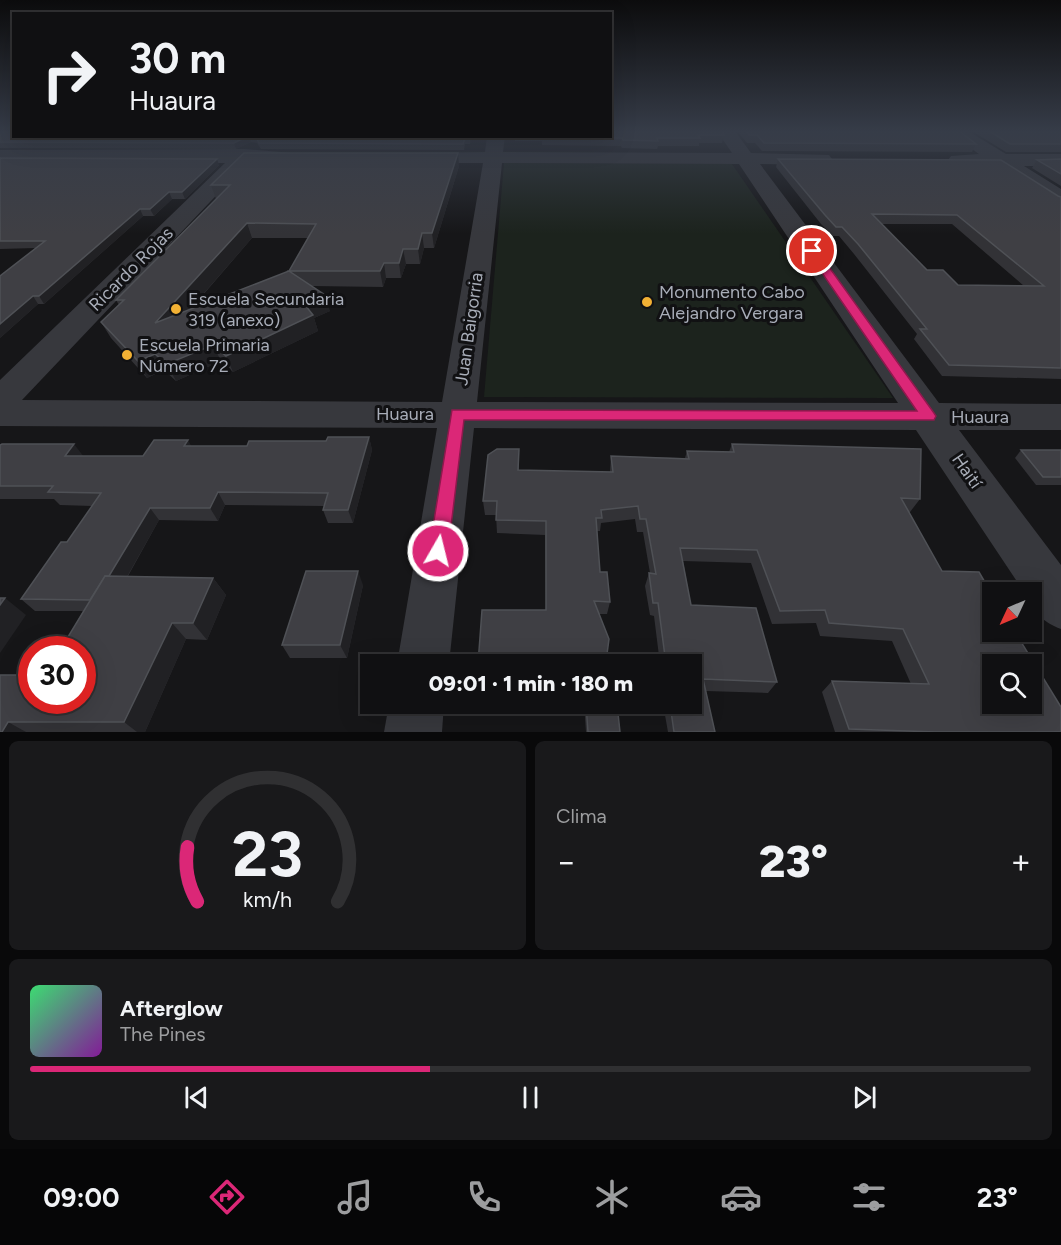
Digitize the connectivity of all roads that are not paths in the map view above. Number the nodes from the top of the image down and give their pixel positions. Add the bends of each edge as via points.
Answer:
1 (234, 165) edge
2 (492, 165) edge
3 (751, 165) edge
4 (1009, 165) edge
5 (1061, 198) edge
6 (0, 401) edge
7 (0, 413) edge
8 (458, 414) junction
9 (928, 416) junction
10 (1061, 417) edge
11 (1061, 605) edge
12 (424, 654) edge
13 (416, 714) edge
14 (413, 732) edge

1 - 6 street, Ricardo Rojas
2 - 8 street, Juan Baigorria
3 - 9 street, Haití
4 - 5 street
7 - 8 street, Huaura
8 - 9 street, Huaura
8 - 12 street, Juan Baigorria
9 - 10 street, Huaura
9 - 11 street, Haití
13 - 14 street

